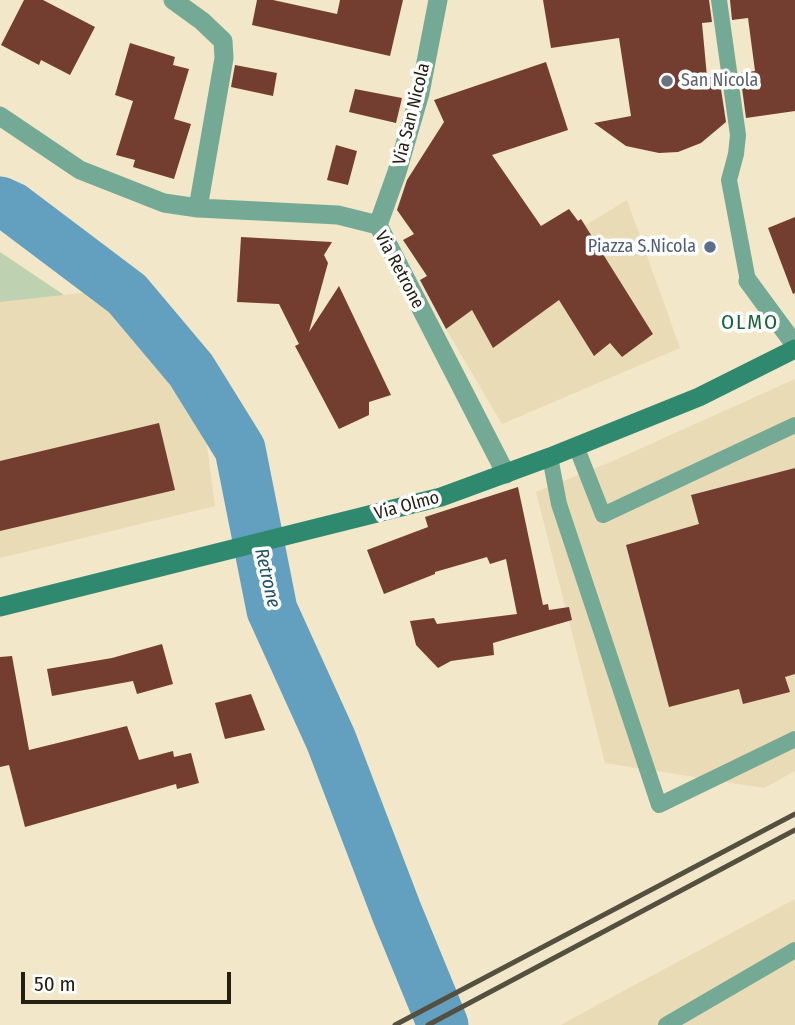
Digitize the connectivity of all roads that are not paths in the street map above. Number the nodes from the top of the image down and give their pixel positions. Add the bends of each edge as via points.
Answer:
1 (173, 0) edge
2 (439, 0) edge
3 (719, 0) edge
4 (0, 116) edge
5 (198, 208) junction
6 (377, 225) junction
7 (748, 281) joint
8 (795, 347) edge
9 (795, 425) edge
10 (576, 446) junction
11 (550, 457) junction
12 (506, 474) junction
13 (0, 607) edge
14 (795, 739) edge
15 (795, 950) edge
16 (666, 1025) edge

1 - 5 street via 223,41 224,58
2 - 6 street, Via San Nicola via 420,93
3 - 7 lane via 738,135 729,180
4 - 5 street, Via Retrone via 80,170 164,203
5 - 6 street, Via Retrone via 338,215
6 - 12 street, Via Retrone
7 - 8 street
8 - 10 main road, Via Olmo via 699,397
9 - 10 lane via 603,515
10 - 11 main road, Via Olmo
11 - 12 main road, Via Olmo
11 - 14 lane via 559,504 659,805
12 - 13 main road, Via Olmo via 441,497
15 - 16 lane

